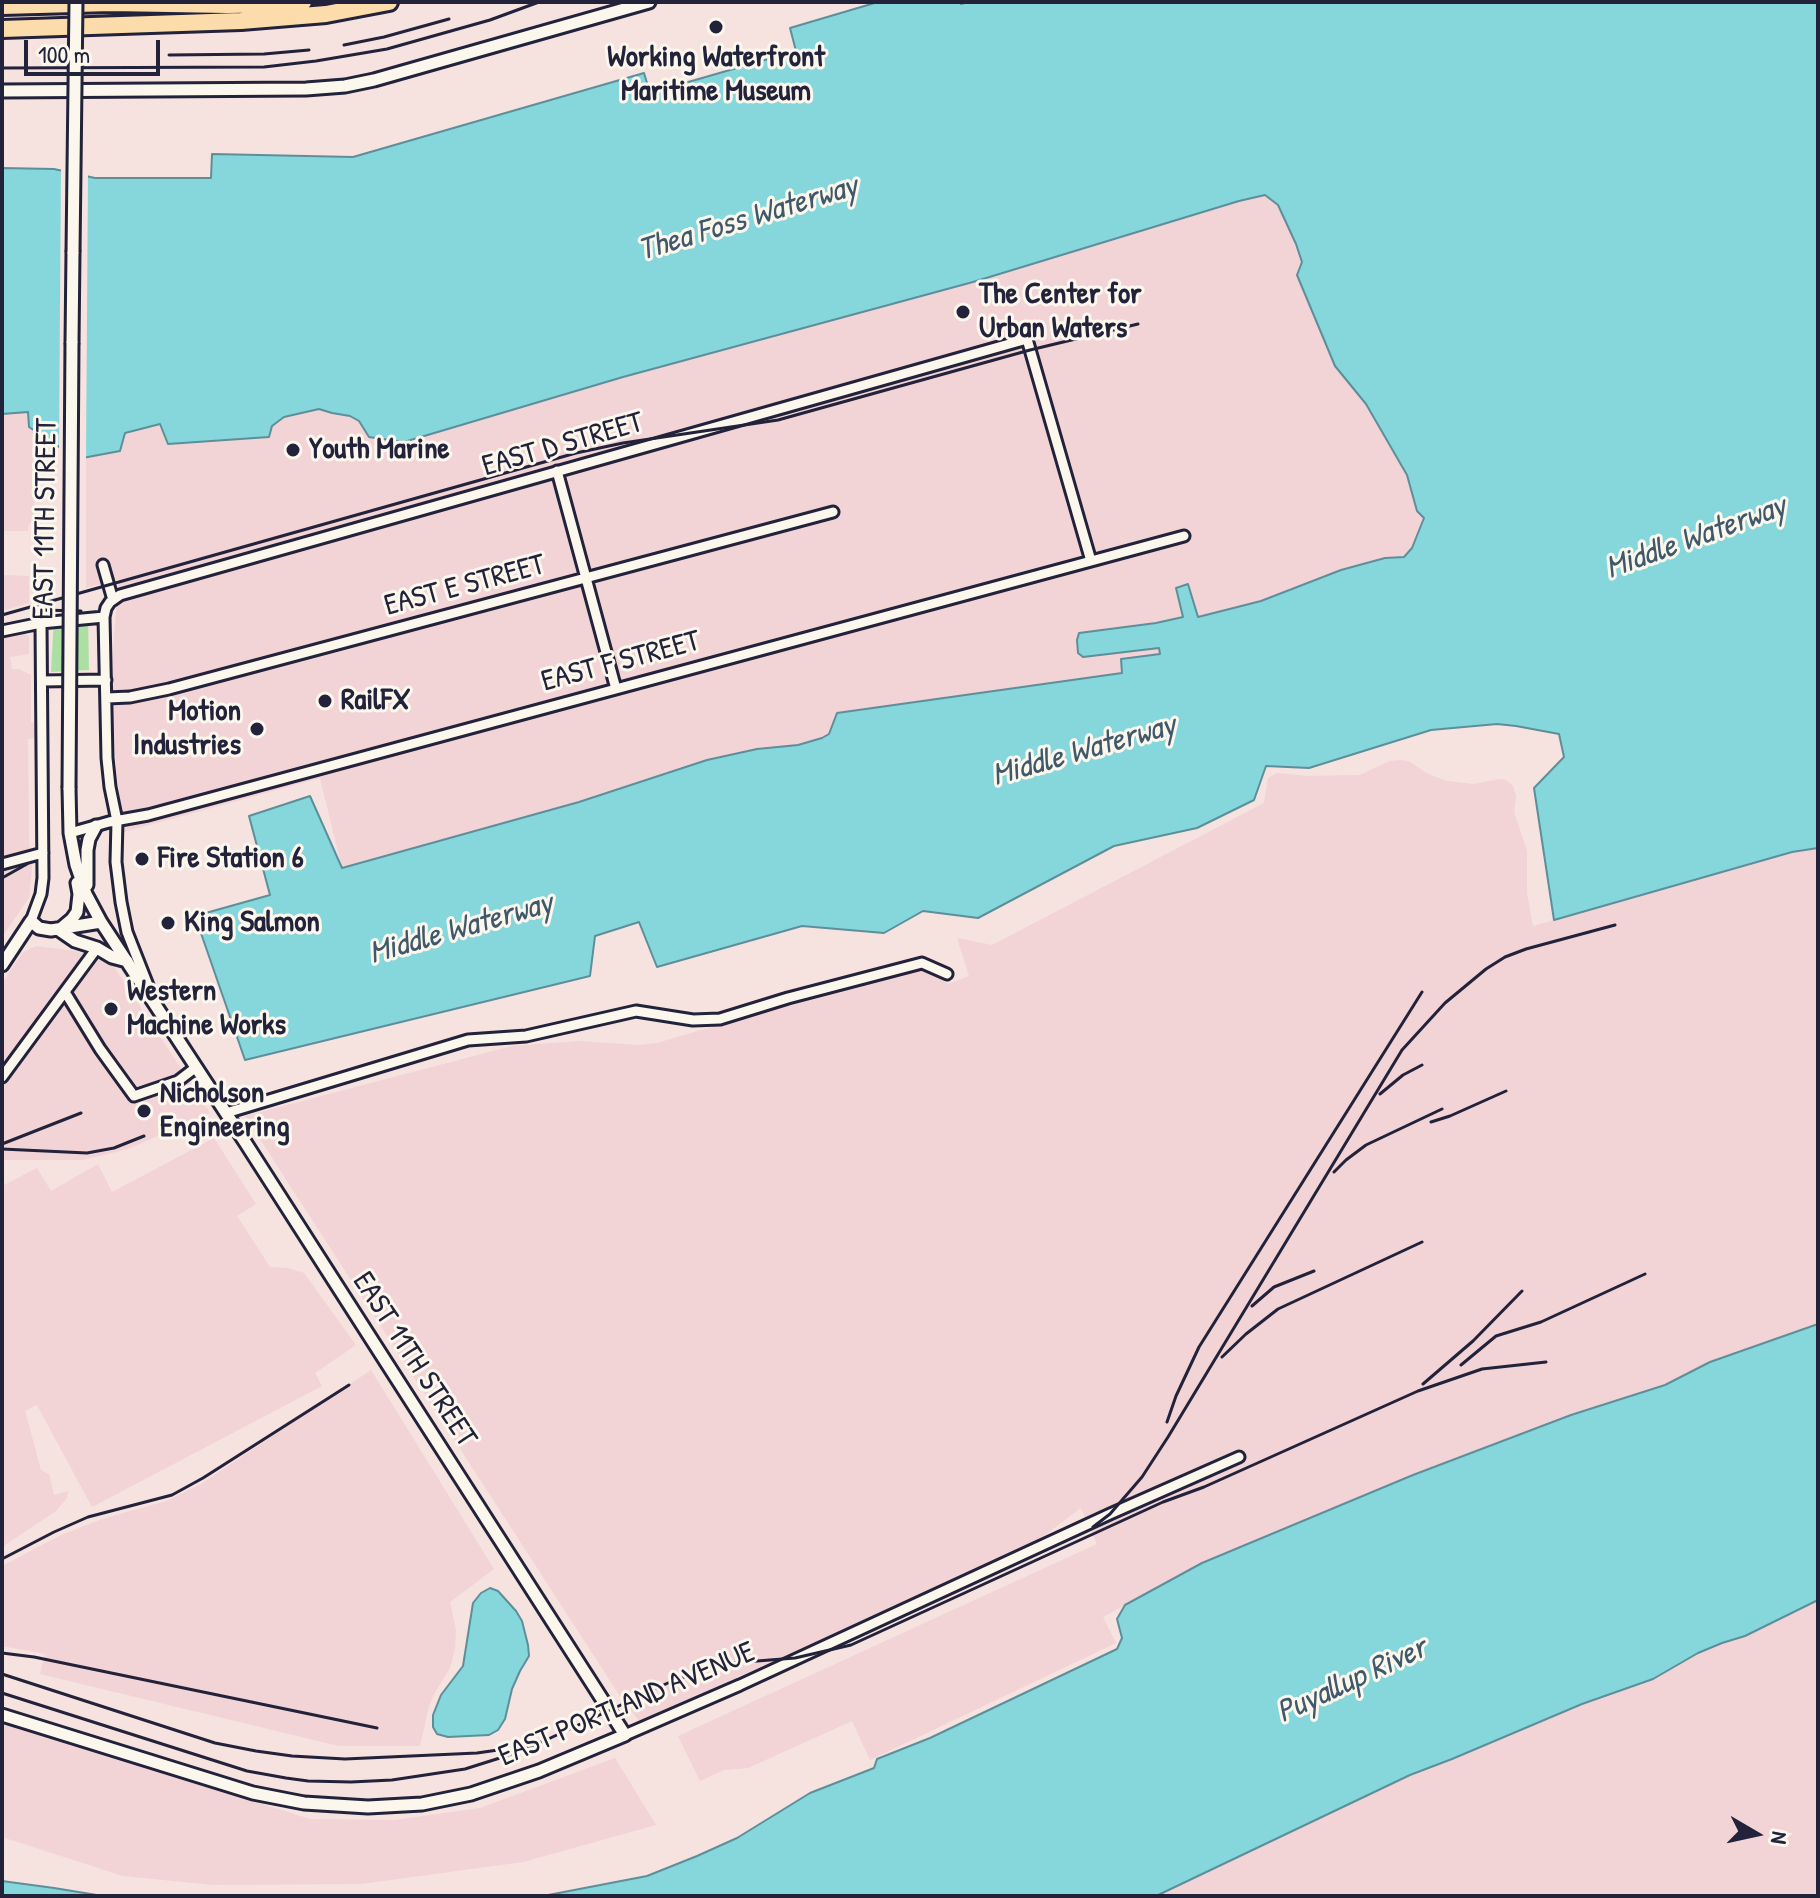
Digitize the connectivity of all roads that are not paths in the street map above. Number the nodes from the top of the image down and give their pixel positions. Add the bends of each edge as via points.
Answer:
1 (76, 2) edge
2 (124, 2) edge
3 (303, 2) edge
4 (389, 2) edge
5 (649, 2) edge
6 (111, 3) edge
7 (2, 6) edge
8 (2, 29) edge
9 (2, 91) edge
10 (557, 471) junction
11 (833, 512) dead end
12 (1184, 536) dead end
13 (1091, 561) junction
14 (103, 565) dead end
15 (586, 578) junction
16 (113, 600) junction
17 (104, 617) junction
18 (41, 623) junction
19 (2, 631) edge
20 (106, 680) junction
21 (42, 681) junction
22 (616, 689) junction
23 (107, 698) junction
24 (117, 821) junction
25 (96, 826) junction
26 (70, 833) junction
27 (43, 853) junction
28 (2, 864) edge
29 (76, 865) junction
30 (94, 908) junction
31 (31, 921) junction
32 (101, 922) junction
33 (59, 930) junction
34 (97, 948) junction
35 (127, 961) junction
36 (2, 965) edge
37 (947, 974) dead end
38 (65, 992) junction
39 (160, 1013) junction
40 (195, 1068) junction
41 (2, 1077) edge
42 (226, 1113) junction
43 (1239, 1457) dead end
44 (2, 1715) edge
45 (625, 1735) junction

1 - 26 street, EAST 11TH STREET, bridge
2 - 6 highway
3 - 6 highway
4 - 8 highway via 253,20
5 - 9 street via 345,86
6 - 7 highway
10 - 13 street, EAST D STREET via 1027,339
10 - 15 street
10 - 16 street, EAST D STREET
11 - 15 street, EAST E STREET
12 - 13 street, EAST F STREET
13 - 22 street, EAST F STREET
14 - 16 street, EAST 11TH STREET
15 - 22 street
15 - 23 street, EAST E STREET via 169,689
16 - 17 street, EAST 11TH STREET
17 - 18 street
17 - 20 street, EAST 11TH STREET
18 - 19 street
18 - 21 street, EAST 11TH STREET
20 - 21 street
20 - 23 street, EAST 11TH STREET
21 - 27 street, EAST 11TH STREET
22 - 24 street, EAST F STREET
23 - 24 street, EAST 11TH STREET via 107,758
24 - 25 street, EAST F STREET
24 - 39 street, EAST 11TH STREET via 116,862 127,932
25 - 26 street, EAST F STREET
25 - 30 street via 86,864
26 - 29 street, EAST 11TH STREET
27 - 28 street
27 - 31 street, EAST 11TH STREET via 41,894
29 - 30 street, EAST 11TH STREET
29 - 33 street via 77,912
30 - 32 street, EAST 11TH STREET
31 - 33 street via 39,928
31 - 36 street
32 - 33 street
32 - 35 street, EAST 11TH STREET
33 - 34 street
34 - 35 street
34 - 38 street
35 - 39 street, EAST 11TH STREET
37 - 42 street via 922,963 720,1019 636,1011 526,1036 468,1040
38 - 40 street via 134,1096 178,1081
38 - 41 street
39 - 40 street, EAST 11TH STREET
40 - 42 street, EAST 11TH STREET
42 - 45 street, EAST 11TH STREET
43 - 45 street, EAST PORTLAND AVENUE
44 - 45 street, EAST PORTLAND AVENUE via 253,1793 358,1807 448,1800 539,1771

